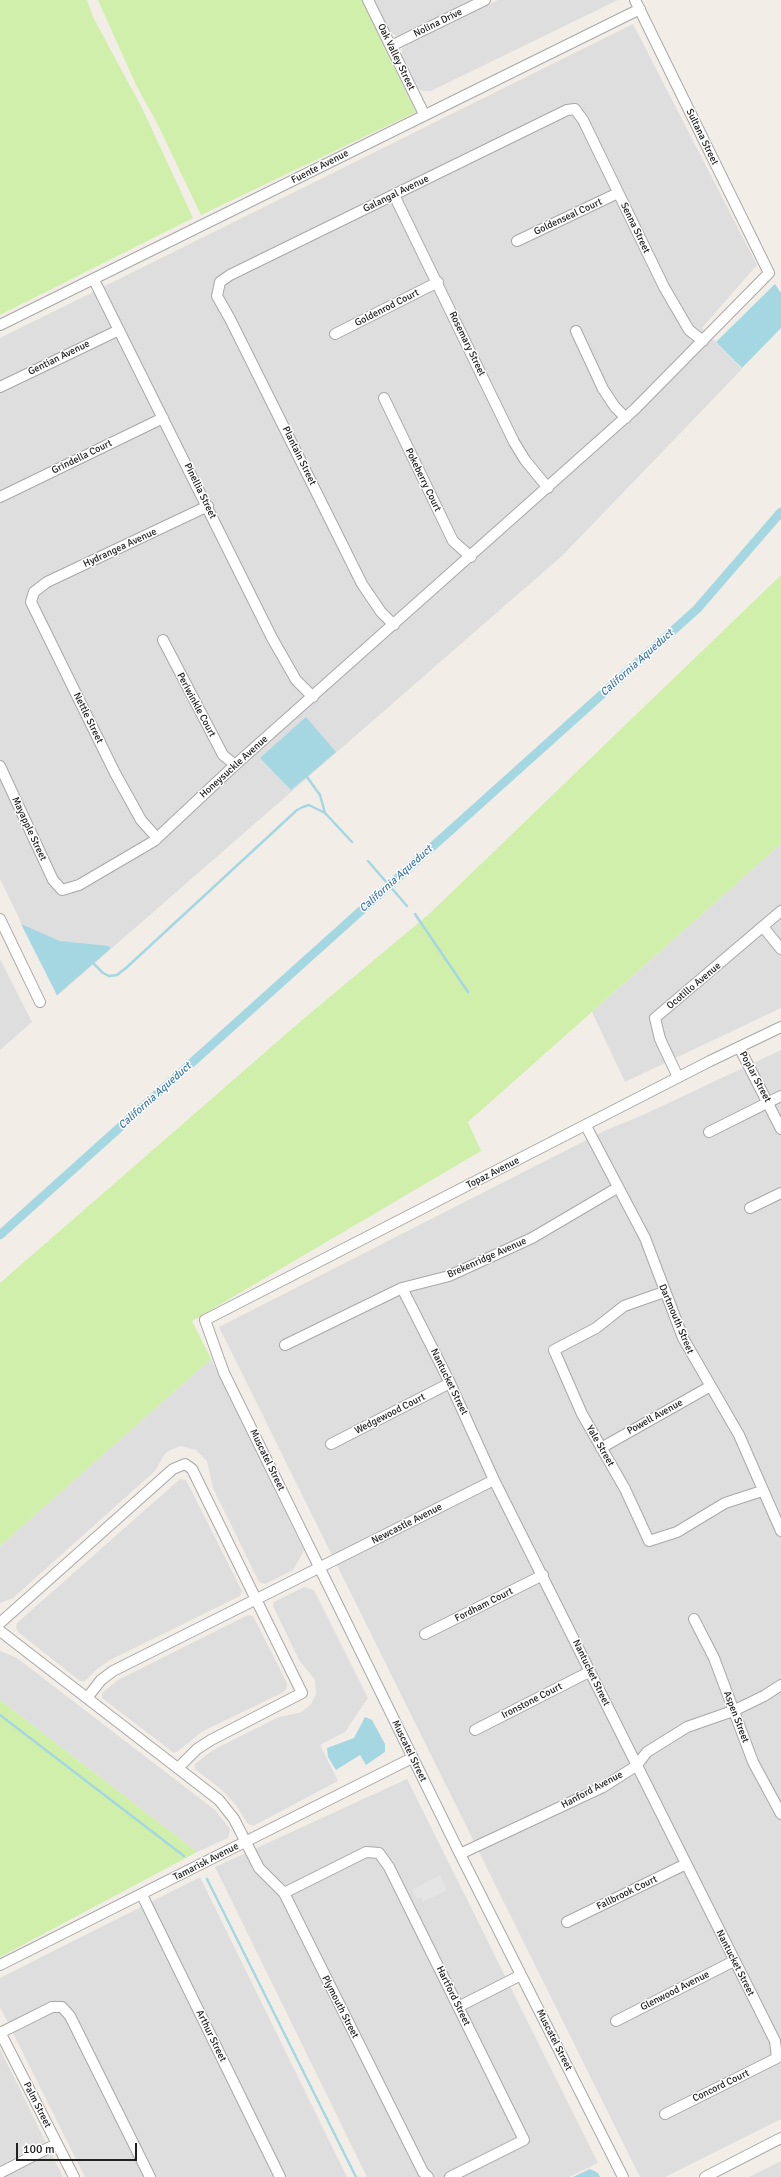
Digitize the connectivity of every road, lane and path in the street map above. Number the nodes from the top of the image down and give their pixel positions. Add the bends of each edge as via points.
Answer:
1 (368, 0) edge
2 (485, 0) edge
3 (638, 5) edge
4 (391, 46) junction
5 (575, 109) joint
6 (424, 114) junction
7 (618, 193) junction
8 (394, 195) junction
9 (517, 241) dead end
10 (769, 273) joint
11 (94, 280) junction
12 (220, 282) joint
13 (438, 282) junction
14 (0, 325) edge
15 (119, 330) junction
16 (576, 331) dead end
17 (335, 334) dead end
18 (703, 341) junction
19 (0, 387) edge
20 (384, 398) dead end
21 (163, 418) junction
22 (626, 418) junction
23 (548, 488) junction
24 (0, 497) edge
25 (208, 506) junction
26 (470, 557) junction
27 (34, 592) joint
28 (394, 625) junction
29 (163, 640) dead end
30 (313, 697) junction
31 (236, 765) junction
32 (0, 766) edge
33 (157, 838) junction
34 (62, 890) joint
35 (781, 911) edge
36 (0, 918) edge
37 (764, 928) junction
38 (781, 949) edge
39 (40, 1002) dead end
40 (781, 1027) edge
41 (739, 1047) junction
42 (678, 1077) junction
43 (781, 1096) edge
44 (768, 1102) junction
45 (586, 1126) junction
46 (781, 1129) edge
47 (709, 1132) dead end
48 (617, 1188) junction
49 (781, 1194) edge
50 (750, 1208) dead end
51 (402, 1288) junction
52 (664, 1292) junction
53 (205, 1320) joint
54 (285, 1345) dead end
55 (450, 1383) junction
56 (709, 1387) junction
57 (331, 1444) dead end
58 (601, 1448) junction
59 (494, 1480) junction
60 (762, 1491) junction
61 (781, 1531) edge
62 (320, 1567) junction
63 (543, 1575) junction
64 (257, 1598) junction
65 (694, 1619) dead end
66 (0, 1623) edge
67 (0, 1630) edge
68 (425, 1634) dead end
69 (589, 1672) junction
70 (781, 1685) edge
71 (86, 1698) junction
72 (734, 1711) junction
73 (475, 1730) dead end
74 (412, 1758) junction
75 (636, 1766) junction
76 (178, 1768) junction
77 (780, 1811) edge
78 (245, 1842) junction
79 (460, 1854) junction
80 (686, 1864) junction
81 (284, 1893) junction
82 (142, 1895) junction
83 (567, 1922) dead end
84 (734, 1961) junction
85 (0, 1965) edge
86 (521, 1975) junction
87 (458, 2007) junction
88 (616, 2021) dead end
89 (0, 2032) edge
90 (777, 2058) joint
91 (665, 2114) dead end
92 (781, 2138) edge
93 (56, 2144) junction
94 (0, 2173) edge
95 (74, 2177) edge
96 (150, 2177) edge
97 (280, 2177) edge
98 (428, 2177) edge
99 (450, 2177) edge
100 (623, 2177) edge
101 (705, 2177) edge

1 - 4 street, Oak Valley Street
2 - 4 street, Nolina Drive
3 - 6 street, Fuente Avenue
3 - 10 street, Sultana Street
4 - 6 street, Oak Valley Street
5 - 7 street, Senna Street
5 - 8 street, Galangal Avenue via 567,110
6 - 11 street, Fuente Avenue
7 - 9 street, Goldenseal Court
7 - 18 street, Senna Street via 689,330
8 - 12 street, Galangal Avenue
8 - 13 street, Rosemary Street
10 - 18 street, Honeysuckle Avenue
11 - 14 street, Fuente Avenue
11 - 15 street, Pinellia Street
12 - 28 street, Plantain Street via 217,296 362,584 381,612
13 - 17 street, Goldenrod Court
13 - 23 street, Rosemary Street via 514,442
15 - 19 street, Gentian Avenue
15 - 21 street, Pinellia Street
16 - 22 street via 603,389
18 - 22 street, Honeysuckle Avenue
20 - 26 street, Pokeberry Court via 453,541
21 - 24 street, Grindella Court
21 - 25 street, Pinellia Street
22 - 23 street, Honeysuckle Avenue
23 - 26 street, Honeysuckle Avenue
25 - 27 street, Hydrangea Avenue via 47,582
25 - 30 street, Pinellia Street via 272,638 296,680
26 - 28 street, Honeysuckle Avenue
27 - 33 street, Nettle Street via 31,602 114,772 140,820
28 - 30 street, Honeysuckle Avenue
29 - 31 street, Periwinkle Court via 223,755
30 - 31 street, Honeysuckle Avenue
31 - 33 street, Honeysuckle Avenue
32 - 34 street, Mayapple Street via 53,880
33 - 34 street, Honeysuckle Avenue via 79,885
35 - 37 street, Ocotillo Avenue
36 - 39 street
37 - 38 street
37 - 42 street, Ocotillo Avenue via 655,1018 660,1039
40 - 41 street, Topaz Avenue
41 - 42 street, Topaz Avenue
41 - 44 street, Poplar Street
42 - 45 street, Topaz Avenue
43 - 44 street
44 - 46 street, Poplar Street
44 - 47 street
45 - 48 street, Dartmouth Street
45 - 53 street, Topaz Avenue
48 - 51 street, Brekenridge Avenue via 532,1238 449,1276
48 - 52 street, Dartmouth Street via 644,1238
49 - 50 street
51 - 54 street, Brekenridge Avenue
51 - 55 street, Nantucket Street
52 - 56 street, Dartmouth Street via 683,1338
52 - 58 street, Yale Street via 624,1306 596,1328 554,1350 582,1414
53 - 62 street, Muscatel Street via 224,1373
55 - 57 street, Wedgewood Court
55 - 59 street, Nantucket Street
56 - 58 street, Powell Avenue
56 - 60 street, Dartmouth Street via 739,1435
58 - 60 street, Yale Street via 625,1489 649,1541 677,1532 725,1503
59 - 62 street, Newcastle Avenue
59 - 63 street, Nantucket Street
60 - 61 street, Dartmouth Street
62 - 64 street, Newcastle Avenue
62 - 74 street, Muscatel Street
63 - 68 street, Fordham Court
63 - 69 street, Nantucket Street
64 - 66 street via 205,1492 192,1469 185,1464 173,1469
64 - 71 street, Newcastle Avenue via 113,1671 101,1680
64 - 76 street via 302,1693 211,1740 197,1749
65 - 72 street, Aspen Street via 714,1658
67 - 71 street, Plymouth Street
69 - 73 street, Ironstone Court
69 - 75 street, Nantucket Street
70 - 72 street, Hanford Avenue
71 - 76 street, Plymouth Street
72 - 75 street, Hanford Avenue via 687,1727 647,1752
72 - 77 street, Aspen Street via 753,1762
74 - 78 street, Tamarisk Avenue
74 - 79 street, Muscatel Street
75 - 79 street, Hanford Avenue via 603,1787
75 - 80 street, Nantucket Street
76 - 78 street, Plymouth Street via 219,1800 234,1819
78 - 81 street, Plymouth Street via 259,1868 274,1886
78 - 82 street, Tamarisk Avenue
79 - 86 street, Muscatel Street
80 - 83 street, Fallbrook Court
80 - 84 street, Nantucket Street
81 - 87 street, Hartford Street via 366,1852 379,1853 390,1867
81 - 98 street, Plymouth Street via 423,2172
82 - 85 street, Tamarisk Avenue
82 - 97 street, Arthur Street
84 - 88 street, Glenwood Avenue
84 - 90 street, Nantucket Street via 775,2041
86 - 87 street
86 - 100 street, Muscatel Street
87 - 99 street, Hartford Street via 524,2140
89 - 93 street, Palm Street
89 - 96 street via 52,2007 62,2007 70,2016
90 - 91 street, Concord Court
92 - 101 street
93 - 94 street
93 - 95 street, Palm Street

